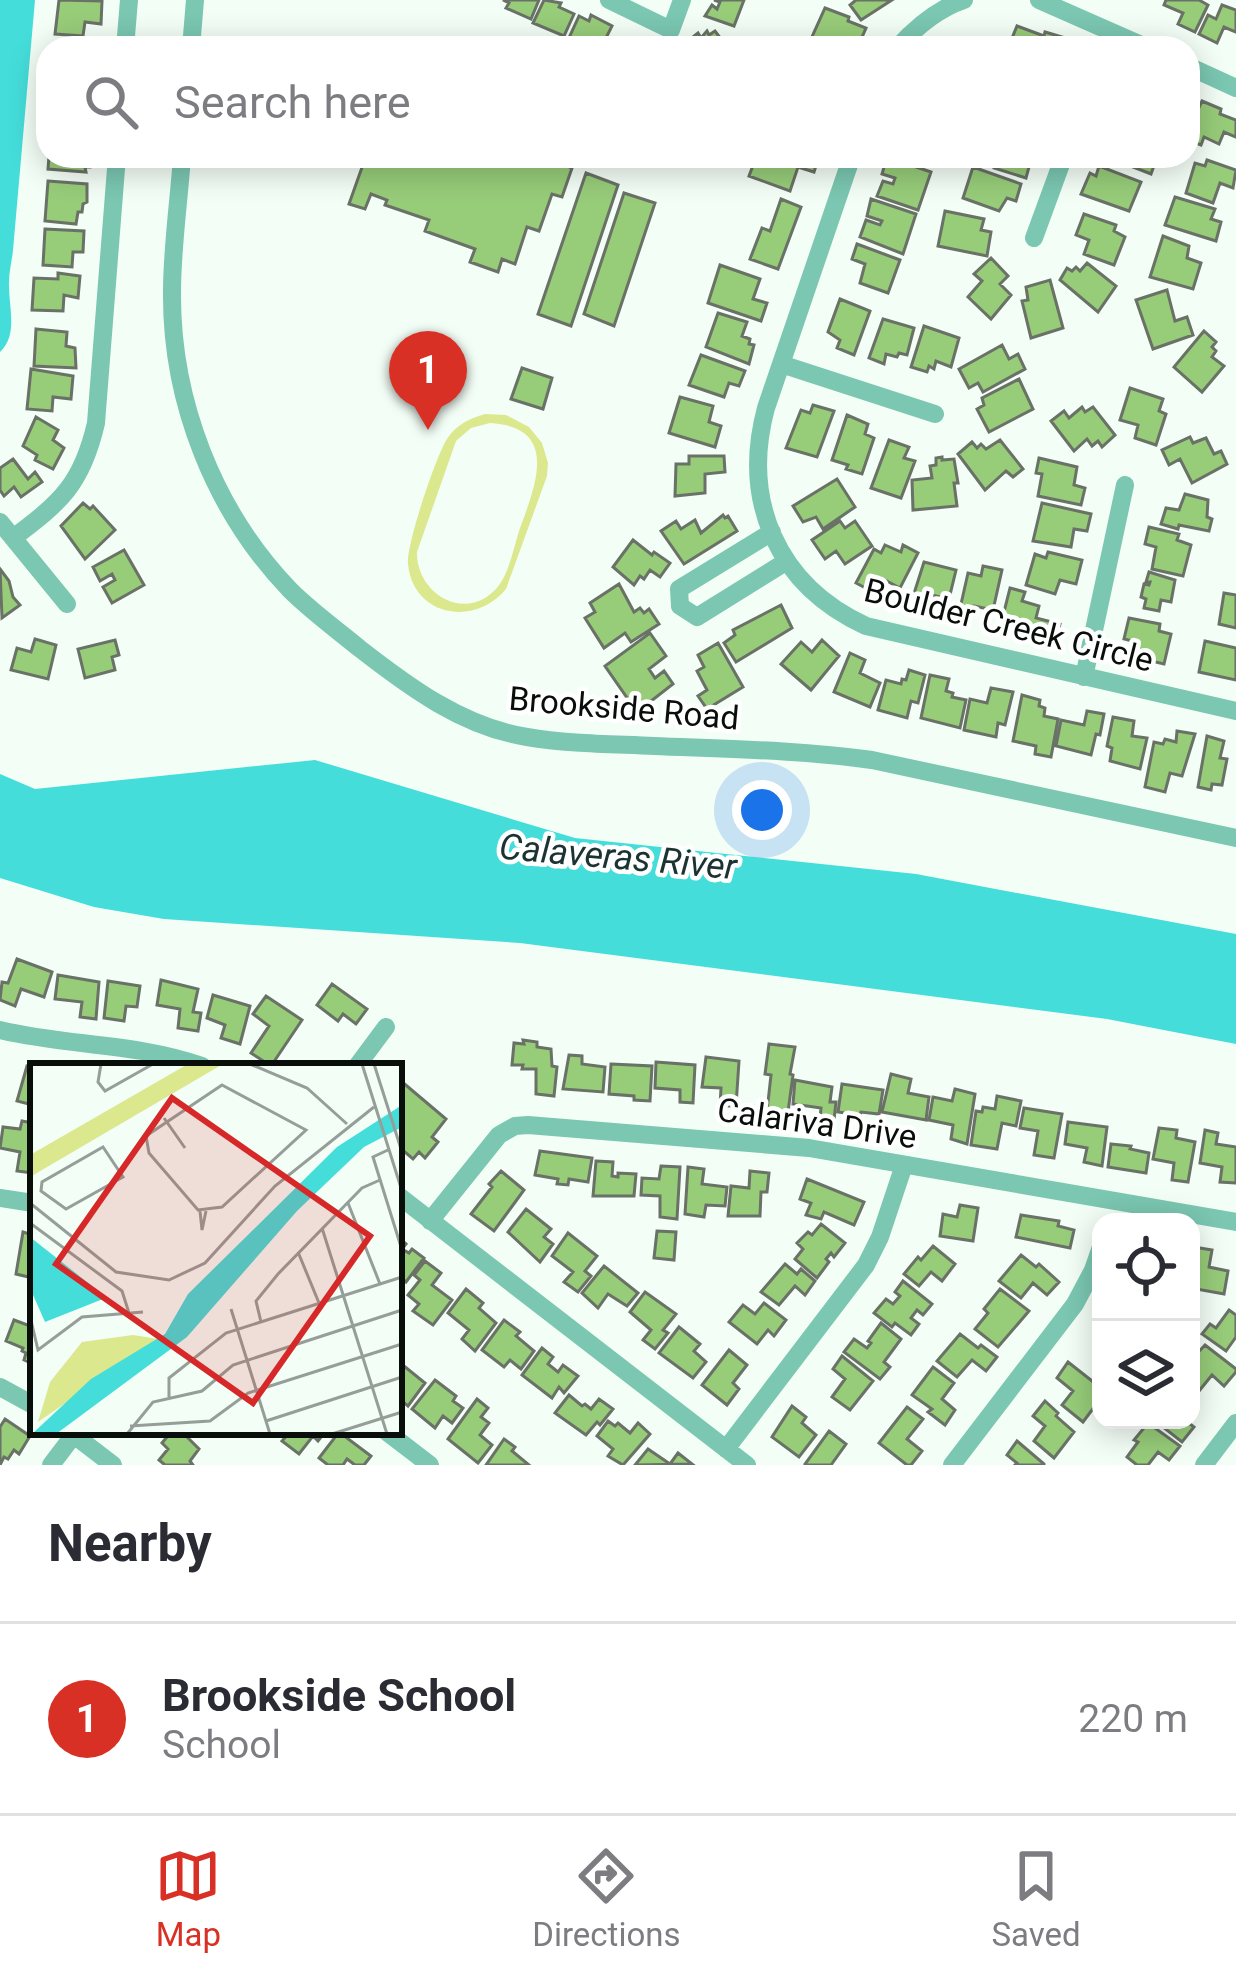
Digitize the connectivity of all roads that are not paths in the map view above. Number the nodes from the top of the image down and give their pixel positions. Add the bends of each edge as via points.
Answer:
1 (129, 0) edge
2 (195, 0) edge
3 (610, 0) edge
4 (682, 0) edge
5 (964, 0) edge
6 (1039, 0) edge
7 (126, 36) edge
8 (192, 36) edge
9 (908, 36) edge
10 (1099, 36) edge
11 (1200, 72) edge
12 (1236, 88) edge
13 (116, 168) edge
14 (181, 168) edge
15 (848, 168) edge
16 (1060, 168) edge
17 (1034, 238) dead end
18 (782, 364) junction
19 (935, 414) dead end
20 (1125, 485) dead end
21 (0, 522) edge
22 (772, 532) junction
23 (13, 538) junction
24 (787, 561) junction
25 (67, 604) dead end
26 (1084, 677) junction
27 (1236, 711) edge
28 (1236, 838) edge
29 (386, 1028) dead end
30 (0, 1030) edge
31 (189, 1063) edge
32 (359, 1063) edge
33 (904, 1165) junction
34 (0, 1198) edge
35 (402, 1198) edge
36 (1113, 1200) junction
37 (30, 1203) edge
38 (1109, 1213) edge
39 (430, 1221) junction
40 (1236, 1222) edge
41 (1092, 1274) edge
42 (0, 1387) edge
43 (30, 1403) edge
44 (1236, 1423) edge
45 (72, 1435) edge
46 (76, 1435) edge
47 (391, 1435) edge
48 (726, 1449) junction
49 (51, 1465) edge
50 (113, 1465) edge
51 (430, 1465) edge
52 (747, 1465) edge
53 (952, 1465) edge
54 (1204, 1465) edge

1 - 7 street
2 - 8 street
3 - 4 street via 671,30
5 - 9 street
6 - 10 street
11 - 12 street
13 - 23 street via 90,450 68,491
14 - 28 street, Brookside Road via 173,329 187,408 212,477 291,591 411,688 525,737 830,754
15 - 18 street, Boulder Creek Circle
16 - 17 street
18 - 19 street
18 - 22 street, Boulder Creek Circle via 757,463
20 - 26 street
21 - 23 street
22 - 24 street, Boulder Creek Circle
22 - 24 street via 680,589 680,606 697,617
23 - 25 street
24 - 26 street, Boulder Creek Circle via 814,594 866,626
26 - 27 street, Boulder Creek Circle
29 - 32 street
30 - 31 street
33 - 36 street, Calariva Drive
33 - 39 street, Calariva Drive via 809,1148 515,1126
33 - 48 street via 866,1265
34 - 37 street
35 - 39 street
36 - 38 street
36 - 40 street, Calariva Drive
39 - 48 street
41 - 53 street
42 - 43 street
44 - 54 street
45 - 49 street
46 - 50 street
47 - 51 street
48 - 52 street

